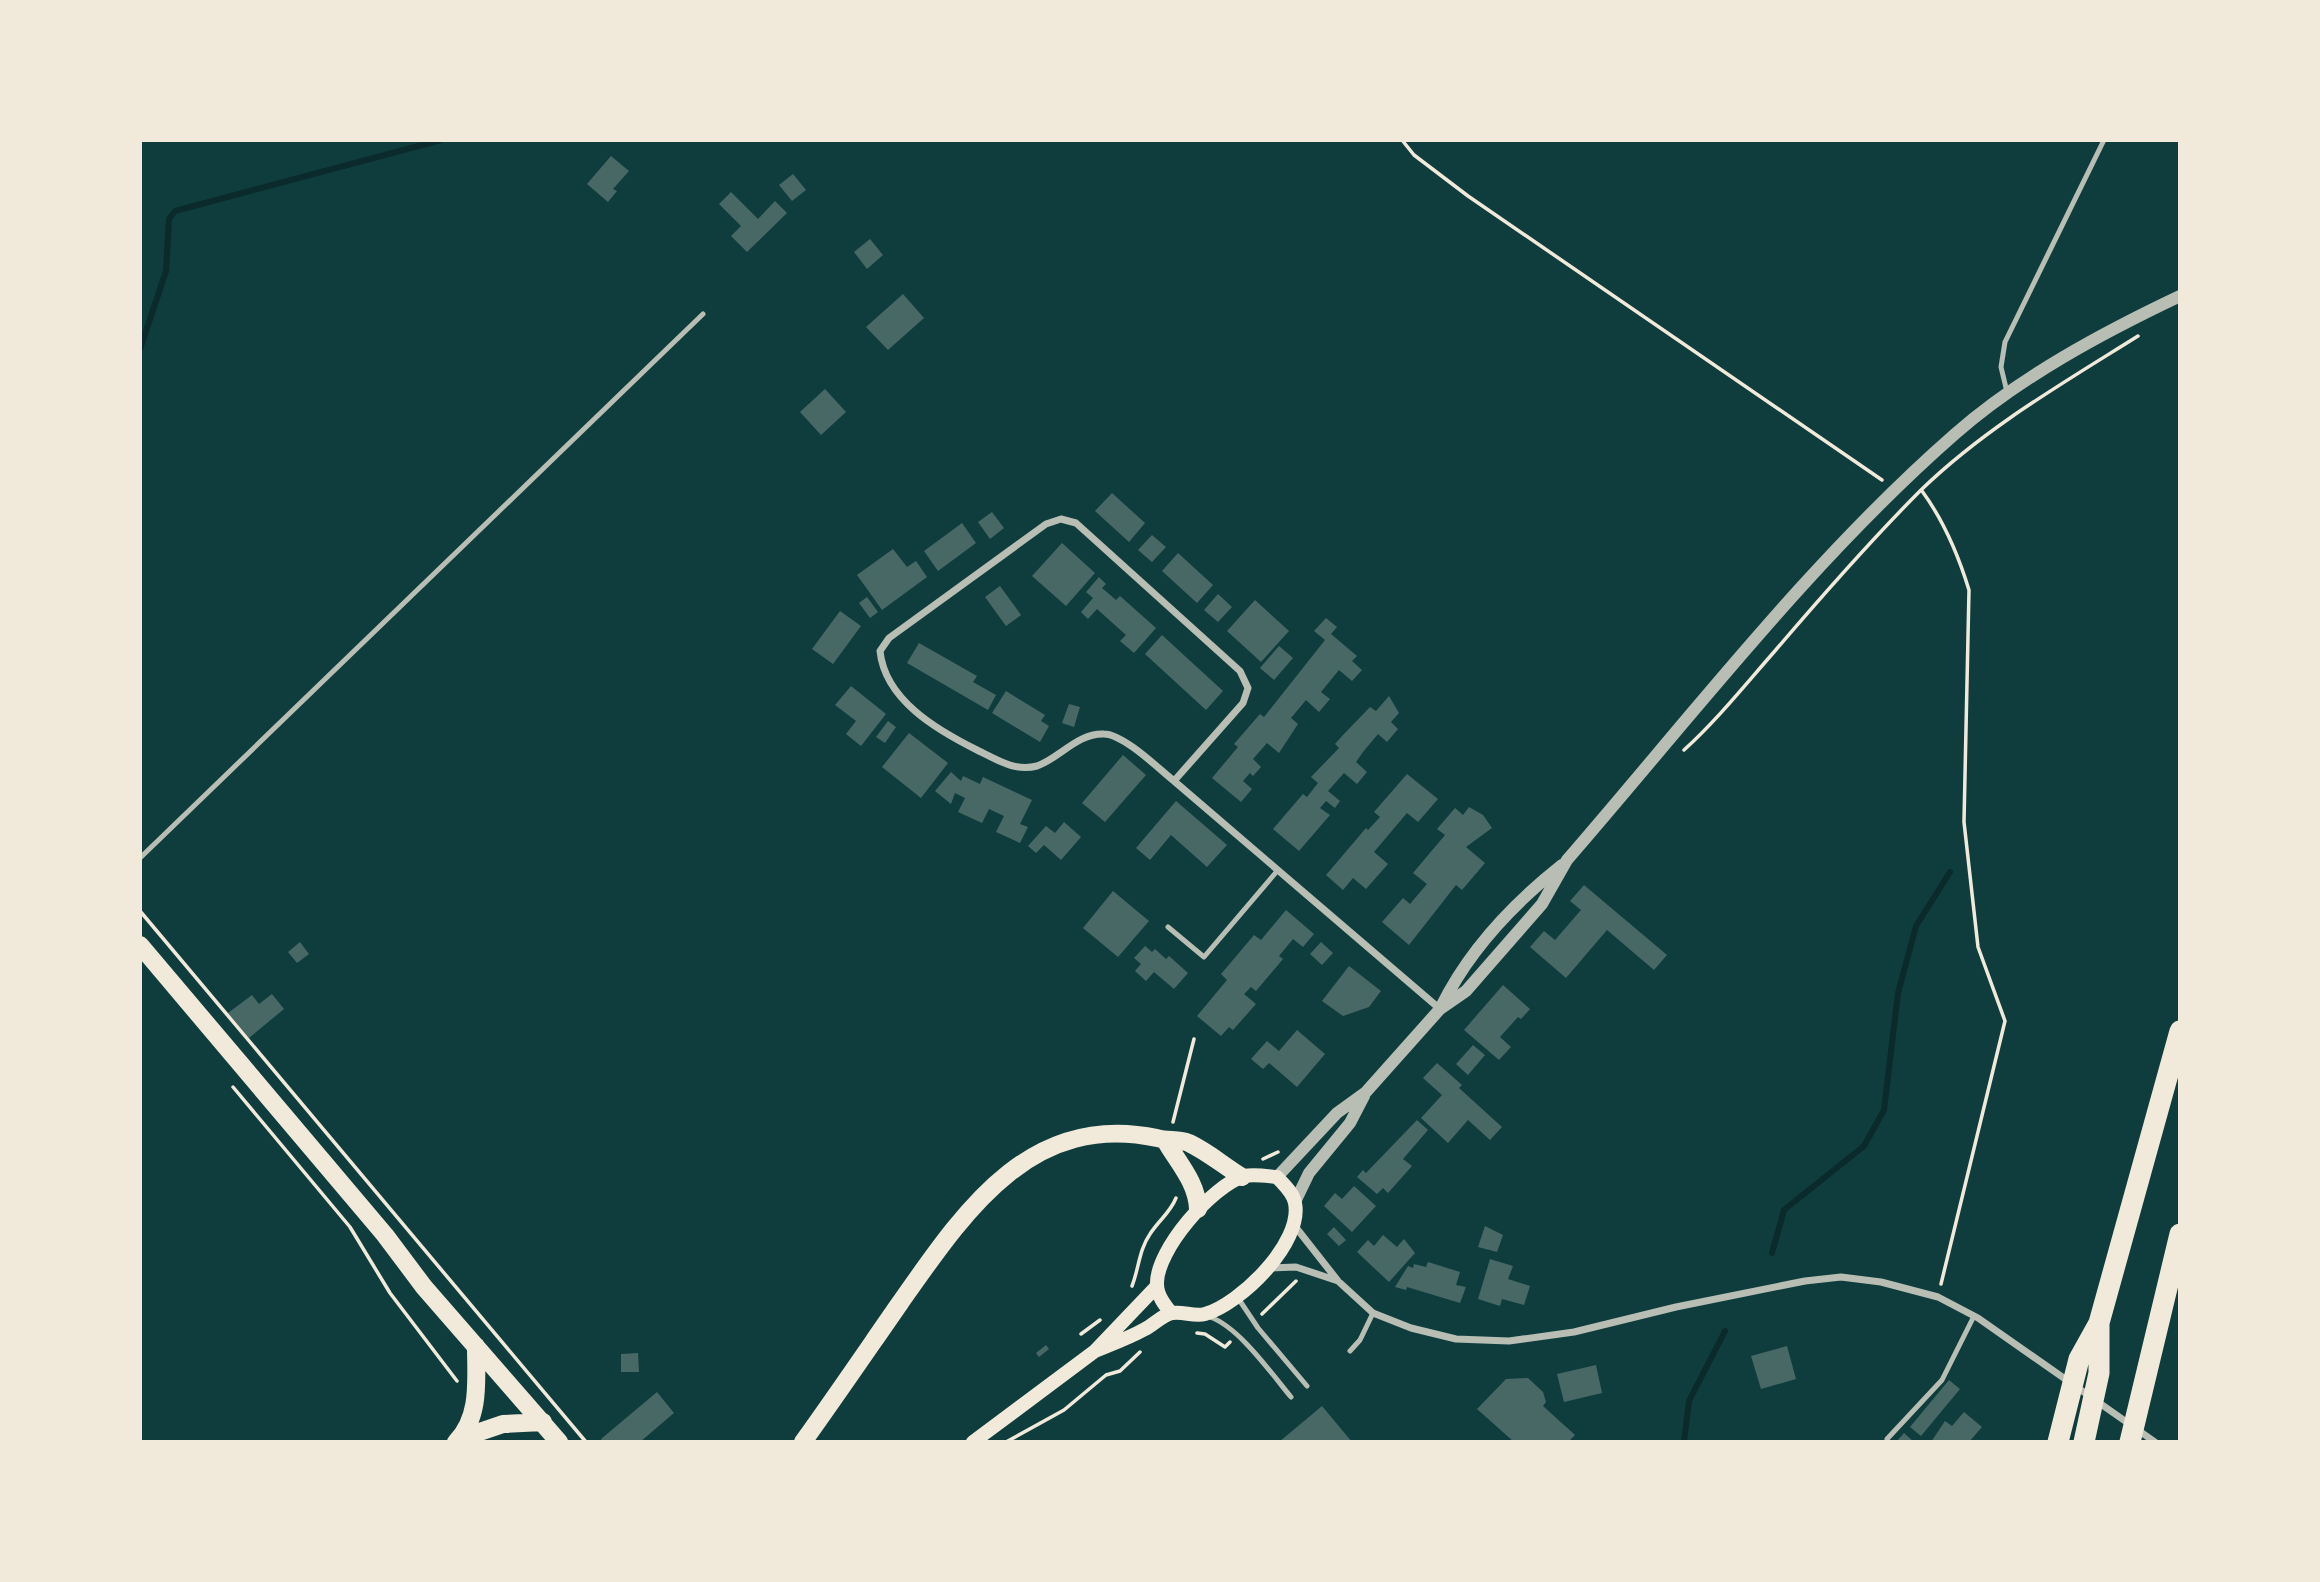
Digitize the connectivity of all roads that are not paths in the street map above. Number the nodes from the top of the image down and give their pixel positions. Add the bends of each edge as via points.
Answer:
1 (2104, 140) edge
2 (2180, 296) edge
3 (703, 314) dead end
4 (2007, 395) junction
5 (1174, 781) junction
6 (140, 858) edge
7 (1567, 860) junction
8 (1278, 870) junction
9 (1168, 928) dead end
10 (140, 945) edge
11 (1440, 1009) junction
12 (2180, 1031) edge
13 (1366, 1092) junction
14 (1165, 1140) junction
15 (1242, 1177) junction
16 (1276, 1177) junction
17 (1295, 1202) junction
18 (1198, 1209) junction
19 (1293, 1223) junction
20 (2180, 1234) edge
21 (1269, 1268) junction
22 (1338, 1281) junction
23 (1157, 1286) junction
24 (1237, 1295) junction
25 (1373, 1312) junction
26 (1171, 1313) junction
27 (1204, 1314) junction
28 (1974, 1316) junction
29 (2099, 1323) junction
30 (476, 1346) junction
31 (1096, 1351) junction
32 (1350, 1351) dead end
33 (1307, 1386) dead end
34 (1292, 1397) dead end
35 (543, 1422) junction
36 (1887, 1439) dead end
37 (2059, 1439) edge
38 (458, 1440) edge
39 (559, 1442) edge
40 (803, 1442) edge
41 (973, 1442) edge
42 (2084, 1442) edge
43 (2130, 1442) edge
44 (2155, 1442) edge

1 - 4 lane via 2005,342 2001,367
2 - 4 street via 2074,352
3 - 6 lane
4 - 7 street via 1896,489 1801,589
5 - 5 street via 1243,703 1248,688 1240,671 1076,523 1061,519 1046,523 889,638 880,651 882,669 912,709 943,733 1011,767 1037,766 1088,736 1106,734 1124,742
5 - 8 street
7 - 11 street via 1542,904 1466,991
7 - 11 street via 1527,892 1455,978
8 - 9 lane via 1204,957
8 - 11 street
10 - 30 main road
11 - 13 street
12 - 29 highway
13 - 16 street via 1337,1113
13 - 17 street via 1350,1124 1308,1173
14 - 15 main road via 1186,1142
14 - 18 main road via 1198,1194
14 - 40 main road via 1131,1133 1066,1141 1017,1166 978,1198
15 - 16 main road
15 - 18 main road
16 - 17 main road
17 - 19 main road
18 - 23 main road via 1165,1254
19 - 21 main road
19 - 22 street
20 - 43 highway
21 - 22 street via 1296,1267
21 - 24 main road
22 - 25 street
23 - 26 main road
23 - 31 main road
24 - 27 main road
24 - 33 lane
25 - 28 street via 1456,1339 1509,1340 1574,1332 1676,1307 1841,1277 1938,1297
25 - 32 lane
26 - 27 main road
26 - 31 main road
27 - 34 lane via 1221,1320
28 - 36 lane via 1942,1380
28 - 44 street
29 - 37 highway via 2078,1359
29 - 42 highway via 2099,1373
30 - 35 main road
30 - 38 main road via 476,1396
31 - 41 main road
35 - 38 main road via 503,1424
35 - 39 main road

